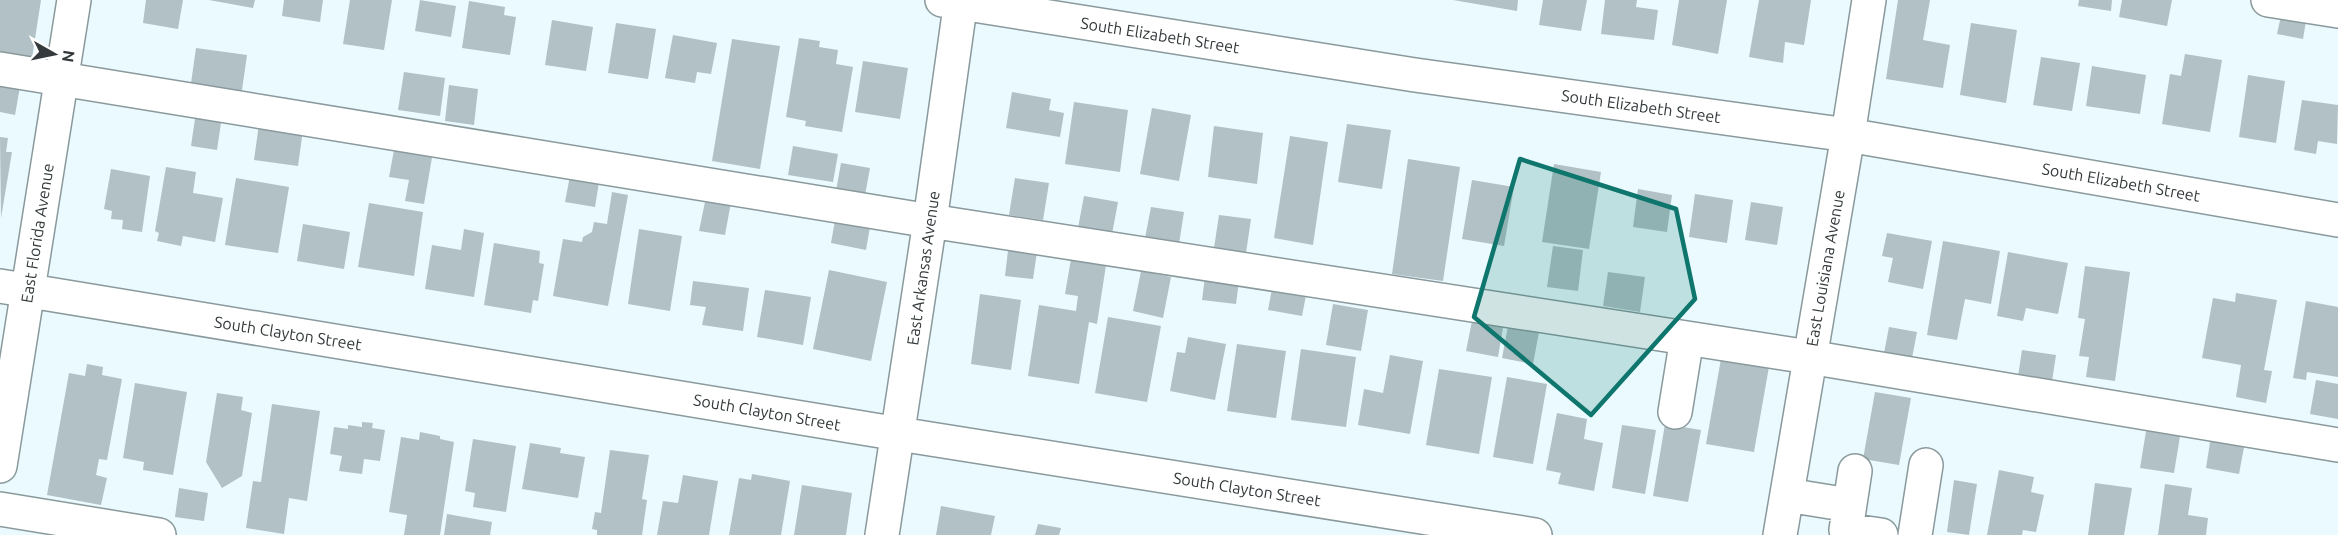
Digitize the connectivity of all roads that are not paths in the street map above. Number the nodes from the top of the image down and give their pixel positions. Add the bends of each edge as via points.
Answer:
1 (74, 0) edge
2 (1869, 0) edge
3 (2268, 0) edge
4 (955, 1) edge
5 (2338, 11) edge
6 (0, 69) edge
7 (62, 80) junction
8 (1848, 135) junction
9 (2338, 220) edge
10 (930, 221) junction
11 (14, 288) edge
12 (1687, 338) junction
13 (1809, 357) junction
14 (1675, 412) dead end
15 (898, 434) junction
16 (2338, 445) edge
17 (1926, 465) dead end
18 (0, 466) edge
19 (1855, 471) dead end
20 (1787, 495) junction
21 (1849, 505) junction
22 (0, 509) edge
23 (159, 535) edge
24 (882, 535) edge
25 (1535, 535) edge
26 (1780, 535) edge
27 (1881, 535) edge
28 (1915, 535) edge

1 - 7 street, East Florida Avenue
2 - 8 street, East Louisiana Avenue
3 - 5 street
4 - 8 street, South Elizabeth Street via 1415,75
4 - 10 street, East Arkansas Avenue
6 - 7 street
7 - 10 street
7 - 11 street, East Florida Avenue
8 - 9 street, South Elizabeth Street
8 - 13 street, East Louisiana Avenue
10 - 12 street
10 - 15 street, East Arkansas Avenue
11 - 15 street, South Clayton Street
11 - 18 street, East Florida Avenue
12 - 13 street
12 - 14 street
13 - 16 street
13 - 20 street, East Louisiana Avenue
15 - 24 street, East Arkansas Avenue
15 - 25 street, South Clayton Street
17 - 28 street
19 - 21 street
20 - 21 street
20 - 26 street, East Louisiana Avenue
21 - 27 street via 1846,530
22 - 23 street

